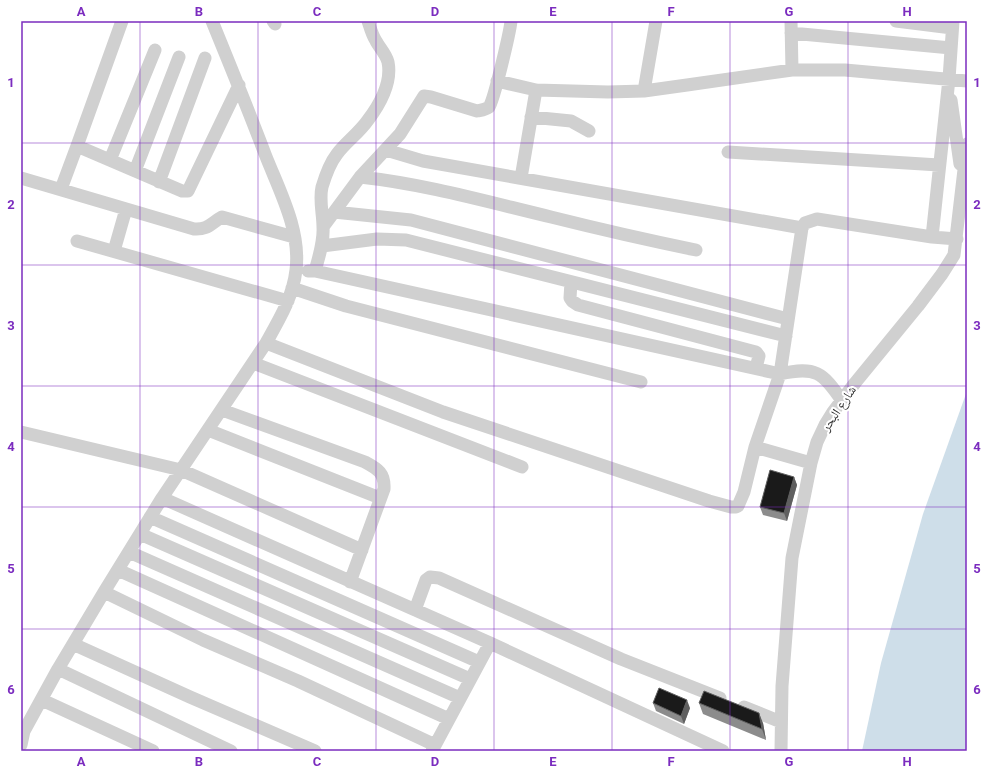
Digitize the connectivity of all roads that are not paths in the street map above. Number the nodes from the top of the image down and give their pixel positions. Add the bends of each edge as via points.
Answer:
1 (122, 21) edge
2 (212, 21) edge
3 (368, 21) edge
4 (512, 21) edge
5 (656, 21) edge
6 (896, 21) edge
7 (952, 25) edge
8 (791, 27) edge
9 (950, 48) junction
10 (155, 50) dead end
11 (179, 56) dead end
12 (205, 58) dead end
13 (792, 70) junction
14 (949, 78) junction
15 (497, 81) junction
16 (967, 81) edge
17 (239, 86) junction
18 (536, 90) junction
19 (644, 90) junction
20 (531, 117) junction
21 (589, 131) dead end
22 (967, 144) edge
23 (77, 146) junction
24 (386, 150) junction
25 (728, 152) dead end
26 (110, 160) junction
27 (939, 165) junction
28 (135, 171) junction
29 (360, 177) junction
30 (21, 178) edge
31 (521, 178) junction
32 (159, 182) junction
33 (962, 185) junction
34 (61, 189) junction
35 (126, 209) junction
36 (334, 212) junction
37 (323, 227) junction
38 (802, 228) junction
39 (932, 237) junction
40 (294, 238) junction
41 (957, 239) junction
42 (77, 241) dead end
43 (322, 246) junction
44 (696, 250) dead end
45 (114, 251) junction
46 (296, 270) junction
47 (315, 271) junction
48 (571, 282) junction
49 (290, 294) junction
50 (788, 320) junction
51 (786, 336) junction
52 (266, 343) junction
53 (253, 363) junction
54 (756, 368) junction
55 (780, 374) junction
56 (641, 382) dead end
57 (842, 401) junction
58 (222, 410) junction
59 (208, 430) junction
60 (21, 432) edge
61 (755, 448) junction
62 (811, 463) junction
63 (522, 467) dead end
64 (181, 470) junction
65 (162, 498) junction
66 (380, 498) junction
67 (150, 517) junction
68 (140, 534) junction
69 (362, 550) junction
70 (129, 552) junction
71 (118, 570) junction
72 (350, 582) junction
73 (104, 592) junction
74 (415, 610) junction
75 (490, 643) junction
76 (73, 644) junction
77 (480, 662) junction
78 (58, 669) junction
79 (470, 679) junction
80 (460, 698) junction
81 (42, 700) junction
82 (449, 719) junction
83 (781, 722) junction
84 (23, 732) edge
85 (21, 745) edge
86 (434, 748) edge
87 (153, 751) edge
88 (231, 751) edge
89 (316, 751) edge
90 (723, 751) edge
91 (781, 751) edge

1 - 23 street
2 - 17 street
3 - 37 street via 375,40 388,59 388,80 385,91 368,121 343,147 331,165 322,188
4 - 15 street
5 - 19 street
6 - 7 street
7 - 9 street
8 - 9 street
8 - 13 street
9 - 14 street
10 - 26 street
11 - 28 street
12 - 32 street
13 - 14 street via 845,70
13 - 19 street
14 - 16 street
14 - 27 street
14 - 33 street
15 - 18 street
15 - 24 street via 491,103 484,110 477,111 424,96 400,134
17 - 32 street via 190,189 186,192
17 - 40 street via 286,207
18 - 19 street
18 - 20 street
20 - 21 street via 571,121
20 - 31 street
22 - 33 street, شارع البحر
23 - 26 street
23 - 34 street
24 - 29 street
24 - 31 street via 423,161
25 - 27 street
26 - 28 street
27 - 39 street
28 - 32 street
29 - 36 street
29 - 44 street via 426,188
30 - 34 street
31 - 38 street
33 - 41 street, شارع البحر
34 - 35 street
35 - 40 street via 201,230 222,217
35 - 45 street
36 - 37 street
36 - 50 street via 411,220
37 - 43 street
38 - 39 street via 805,223 817,219
38 - 50 street
39 - 41 street
40 - 46 street
41 - 57 street, شارع البحر via 954,255 942,274
42 - 45 street
43 - 47 street
43 - 48 street via 377,239 406,240
45 - 49 street
46 - 47 street
46 - 49 street
47 - 54 street
48 - 51 street
48 - 54 street via 570,298 578,305 756,352 759,356
49 - 52 street via 281,318
49 - 56 street
50 - 51 street
51 - 55 street
52 - 53 street
52 - 61 street via 443,412 731,507 738,506 741,500
53 - 58 street
53 - 63 street
54 - 55 street
55 - 57 street via 807,370 816,373 830,384
55 - 61 street
57 - 62 street, شارع البحر via 825,425
58 - 59 street
58 - 66 street via 374,467 384,480
59 - 64 street
59 - 66 street
60 - 64 street
61 - 62 street
62 - 83 street, شارع البحر via 792,558
64 - 65 street
64 - 69 street
65 - 67 street
65 - 72 street
66 - 69 street
67 - 68 street
67 - 77 street
68 - 70 street
68 - 79 street
69 - 72 street
70 - 71 street
70 - 80 street
71 - 73 street
71 - 82 street
72 - 74 street
73 - 76 street
73 - 86 street via 203,640 298,681
74 - 75 street
74 - 83 street via 426,580 430,577 439,578 621,659
75 - 77 street
75 - 90 street
76 - 78 street
76 - 89 street
77 - 79 street
78 - 81 street
78 - 88 street
79 - 80 street
80 - 82 street
81 - 84 street
81 - 87 street
82 - 86 street
83 - 91 street, شارع البحر
84 - 85 street

